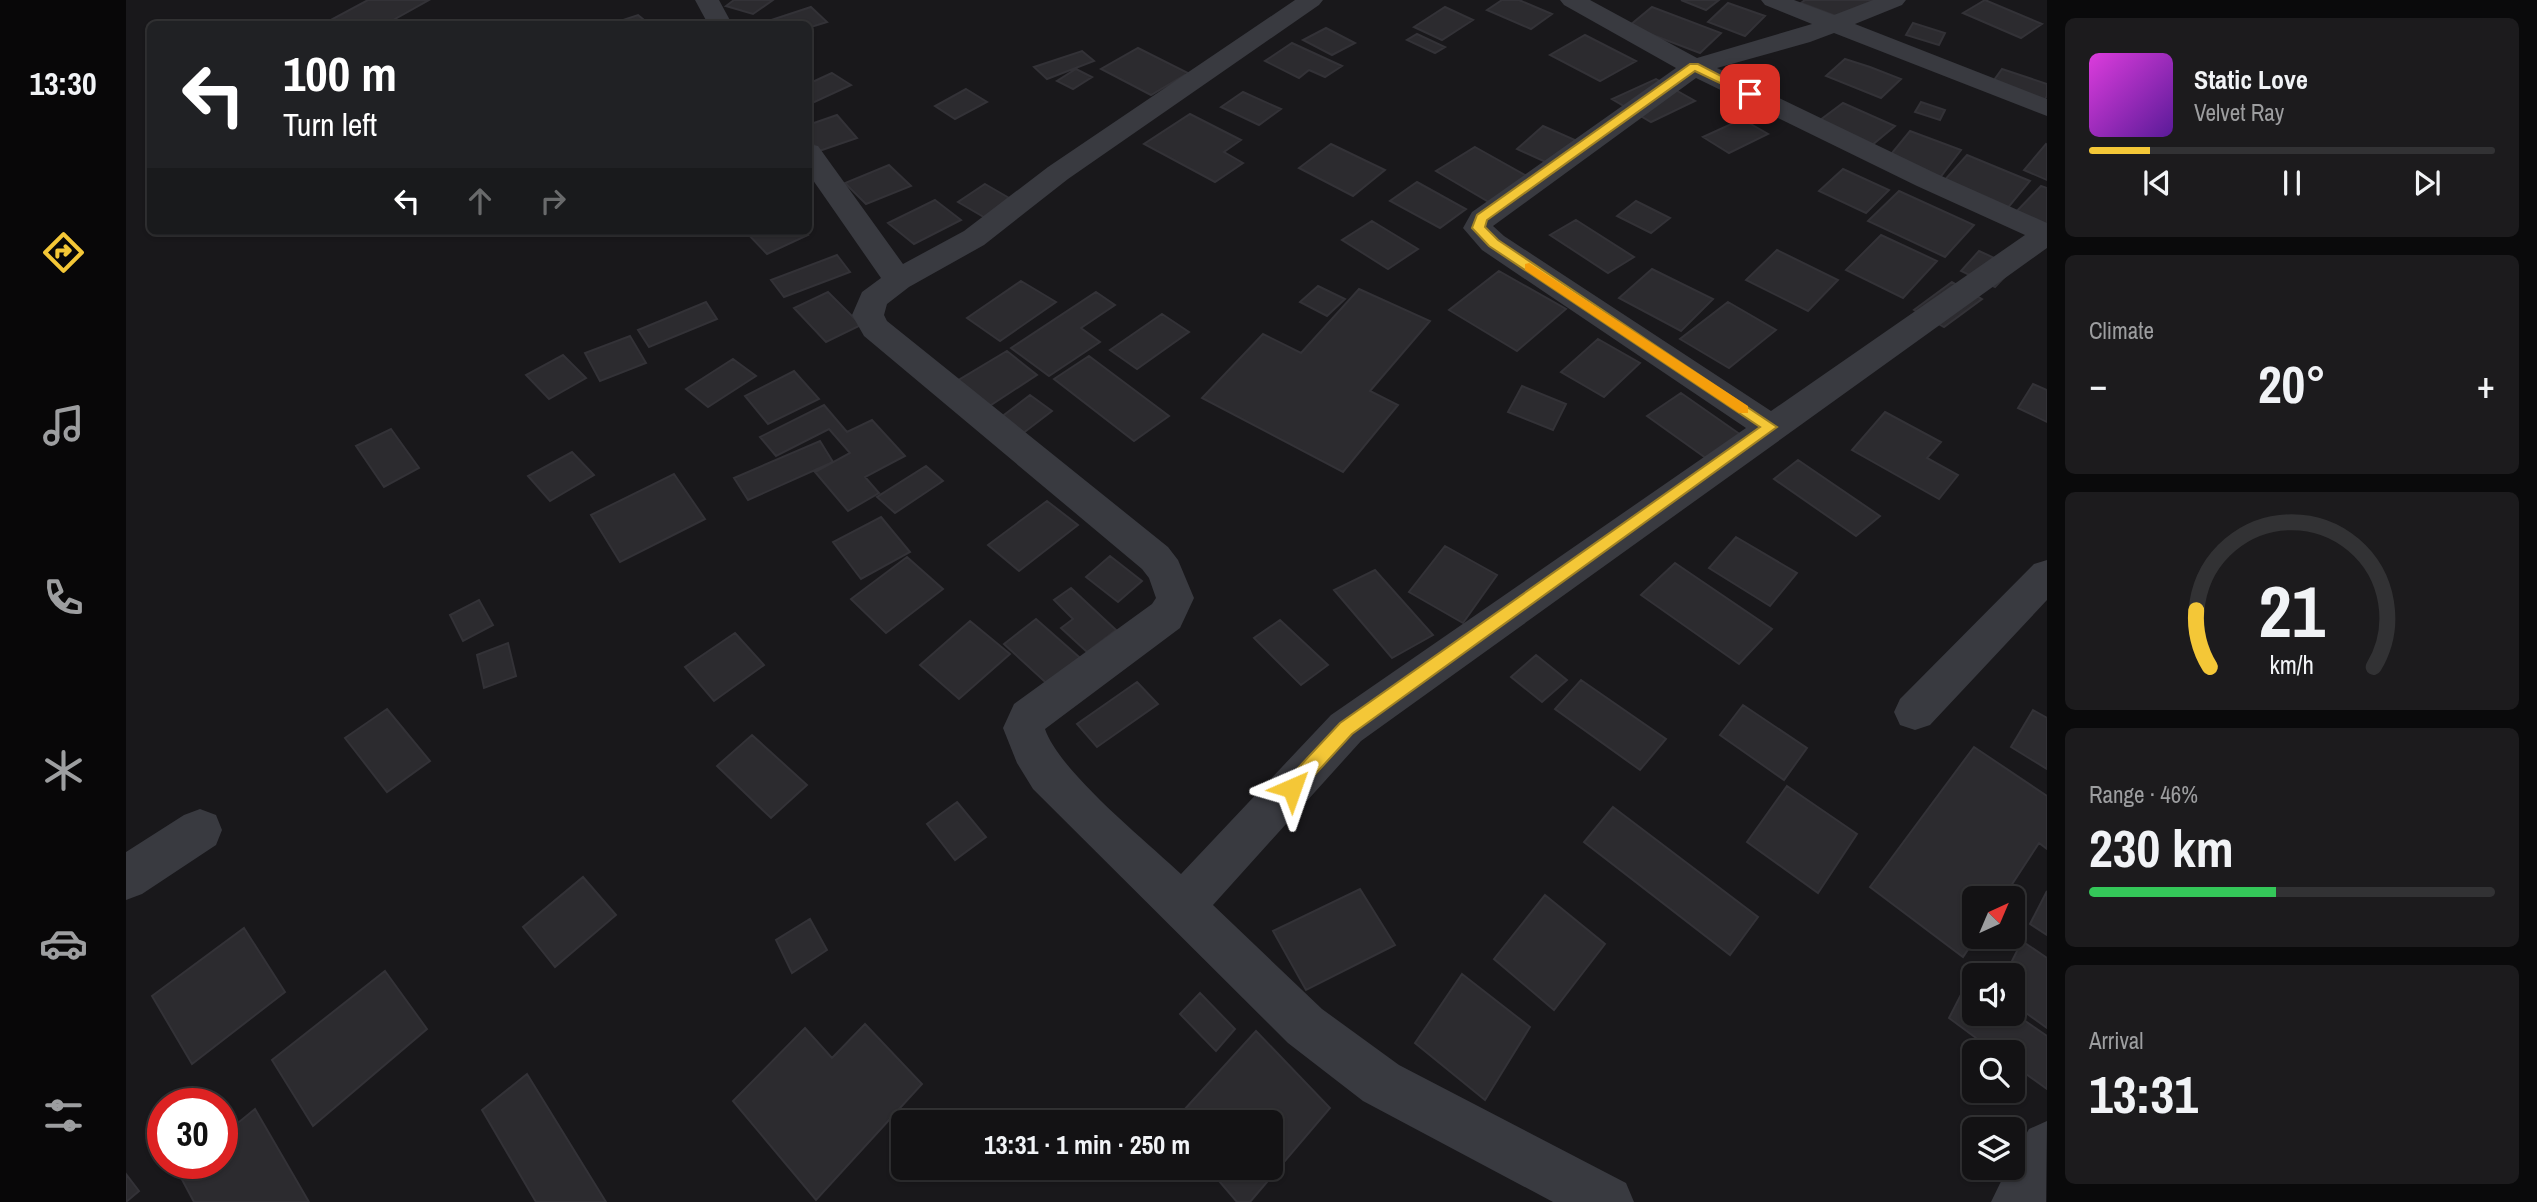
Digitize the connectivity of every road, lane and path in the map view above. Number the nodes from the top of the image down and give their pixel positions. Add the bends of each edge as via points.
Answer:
1 (707, 0) edge
2 (1311, 0) edge
3 (1572, 0) edge
4 (1773, 0) edge
5 (1894, 0) edge
6 (718, 21) edge
7 (1835, 26) junction
8 (1694, 66) junction
9 (2047, 108) edge
10 (812, 158) edge
11 (2047, 234) edge
12 (898, 280) junction
13 (1770, 427) junction
14 (2047, 575) edge
15 (1915, 712) dead end
16 (200, 830) dead end
17 (126, 878) edge
18 (1182, 906) junction
19 (2047, 1147) edge
20 (1607, 1202) edge
21 (2018, 1202) edge

1 - 6 street
2 - 12 street via 1058,173 974,238
3 - 8 street
4 - 7 street
5 - 7 street
7 - 8 street
7 - 9 street
8 - 11 street
8 - 13 street via 1482,218 1478,228 1493,243
10 - 12 street
11 - 13 street
12 - 18 street via 873,299 868,309 875,328 1155,558 1171,583 1175,598 1166,616 1038,708 1024,728 1037,761 1053,781
13 - 18 street via 1346,728
14 - 15 street
16 - 17 street
18 - 20 street via 1306,1026 1381,1083
19 - 21 street

